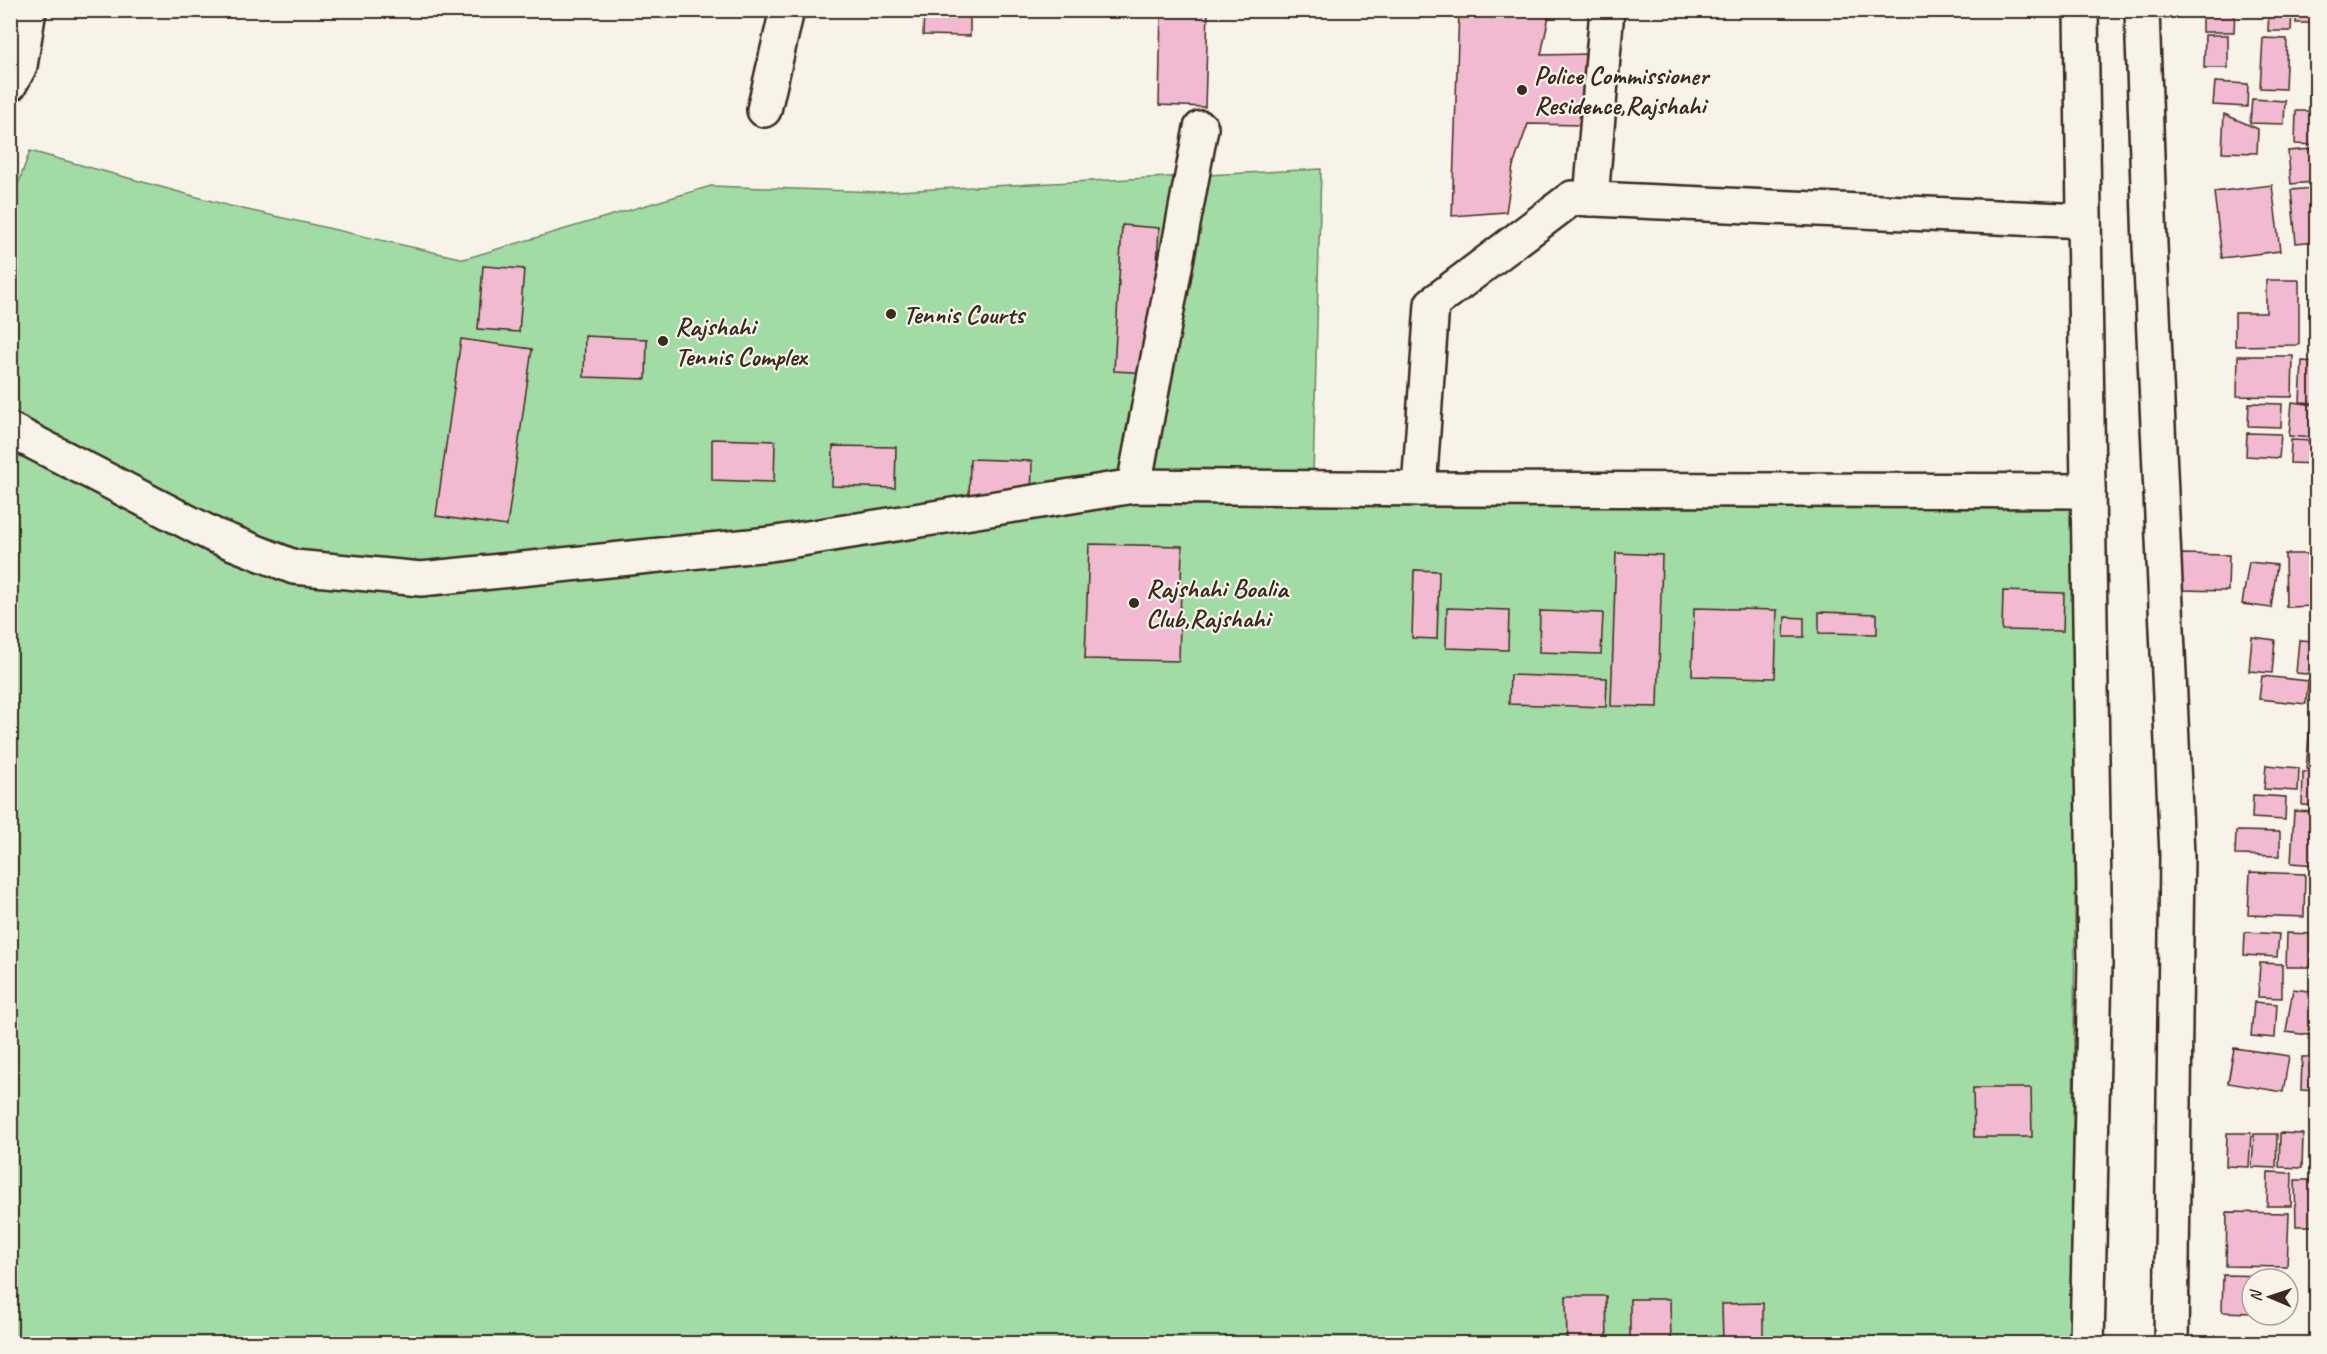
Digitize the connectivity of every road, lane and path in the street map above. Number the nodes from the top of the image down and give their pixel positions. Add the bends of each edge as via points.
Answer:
1 (29, 10) edge
2 (787, 10) edge
3 (1607, 10) edge
4 (2081, 10) edge
5 (2142, 10) edge
6 (10, 84) edge
7 (764, 110) dead end
8 (1201, 128) dead end
9 (1591, 199) junction
10 (2084, 221) junction
11 (10, 430) edge
12 (1134, 486) junction
13 (1419, 489) junction
14 (2088, 491) junction
15 (2087, 1344) edge
16 (2172, 1344) edge

1 - 6 street via 20,66
2 - 7 street
3 - 9 street
4 - 10 street
5 - 16 street via 2177,855
8 - 12 street
9 - 10 street
9 - 13 street via 1572,198 1432,304
10 - 14 street
11 - 12 street via 213,535 294,567 421,579 770,544
12 - 13 street
13 - 14 street
14 - 15 street via 2095,962

